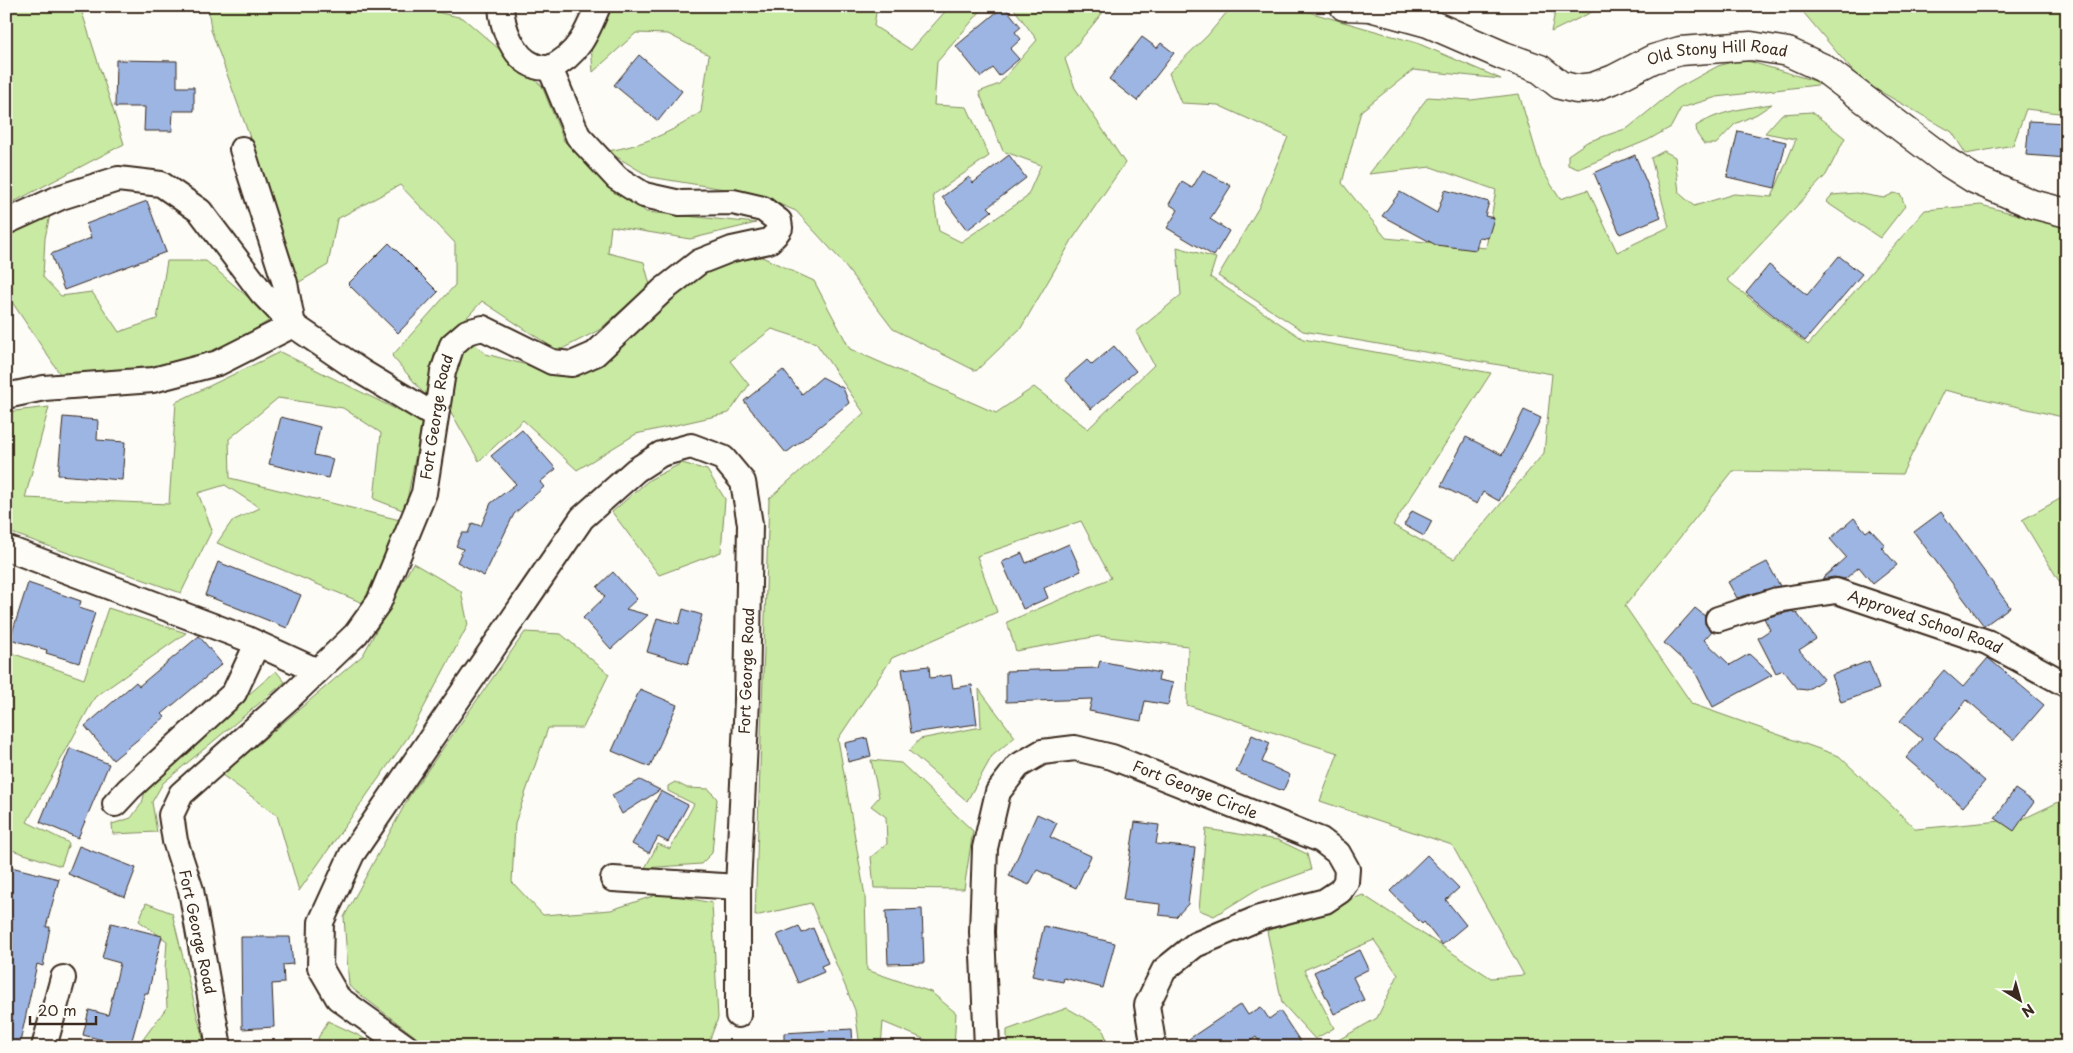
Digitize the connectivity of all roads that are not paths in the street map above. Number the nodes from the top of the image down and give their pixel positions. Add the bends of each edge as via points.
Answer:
1 (501, 6) edge
2 (598, 6) edge
3 (1344, 6) edge
4 (550, 68) junction
5 (242, 149) dead end
6 (2067, 213) edge
7 (6, 222) edge
8 (293, 325) junction
9 (6, 396) edge
10 (435, 416) junction
11 (6, 548) edge
12 (1718, 620) dead end
13 (257, 644) junction
14 (317, 671) junction
15 (2067, 684) edge
16 (115, 804) dead end
17 (613, 879) dead end
18 (738, 887) junction
19 (63, 978) dead end
20 (738, 1015) dead end
21 (44, 1047) edge
22 (220, 1047) edge
23 (406, 1047) edge
24 (987, 1047) edge
25 (1155, 1047) edge

1 - 4 street via 509,39 521,56 535,67
2 - 4 street via 578,46 564,62
3 - 6 street, Old Stony Hill Road via 1370,7 1428,23 1540,69 1560,85 1576,89 1607,82 1653,59 1680,51 1751,46 1788,52 1823,68 1974,179 2032,204
4 - 10 street, Fort George Road via 578,136 617,178 644,195 680,203 733,202 763,209 779,222 780,228 769,241 732,248 699,262 662,290 595,354 572,364 552,362 483,328 467,332 452,345
5 - 8 street via 284,283
7 - 8 street via 61,198 118,179 161,184 200,211 262,293
8 - 9 street via 218,363 153,380 44,388
8 - 10 street
10 - 14 street, Fort George Road via 424,493 380,602 356,634
11 - 13 street
12 - 15 street, Approved School Road via 1777,600 1836,591 1986,642
13 - 14 street
13 - 16 street via 234,693
14 - 22 street, Fort George Road via 181,794 171,815 175,841 191,890
17 - 18 street
18 - 20 street, Fort George Road
18 - 23 street, Fort George Road via 747,700 750,524 743,482 723,458 691,446 661,454 636,470 582,518 352,854 321,922 320,967 338,998
19 - 21 street
24 - 25 street, Fort George Circle via 982,932 985,848 998,792 1018,766 1042,752 1075,748 1112,757 1321,840 1338,853 1347,869 1346,882 1340,891 1325,901 1259,918 1194,945 1164,970 1147,1005

